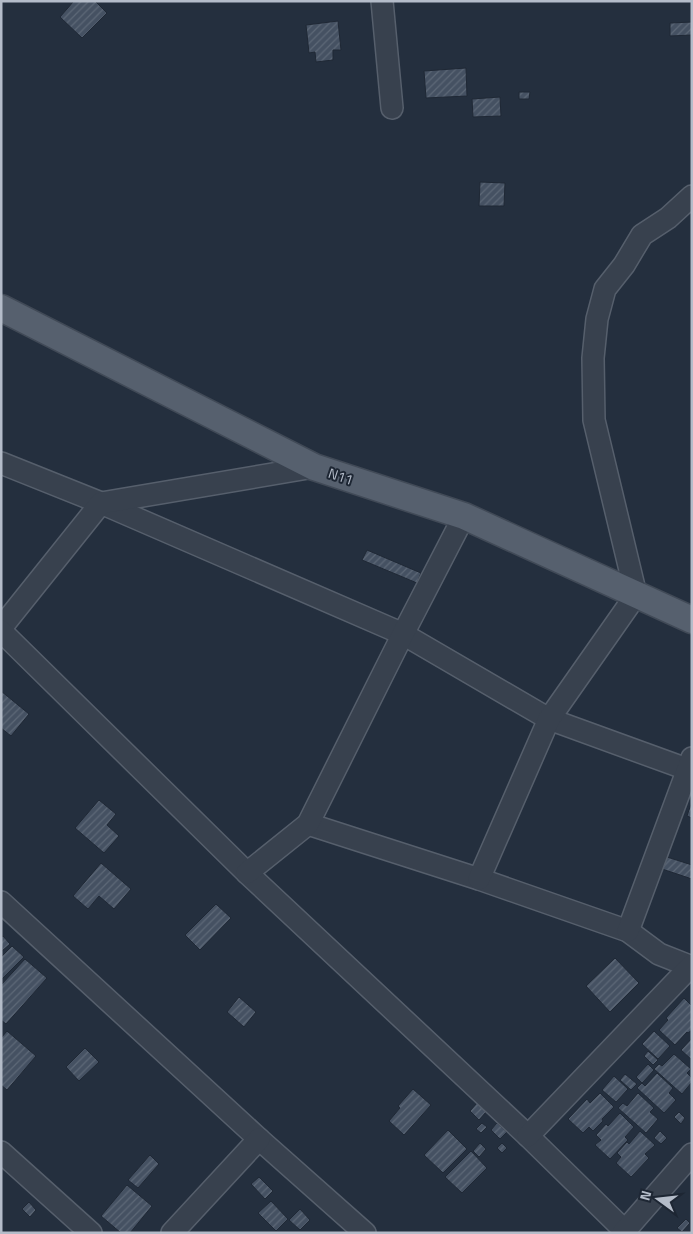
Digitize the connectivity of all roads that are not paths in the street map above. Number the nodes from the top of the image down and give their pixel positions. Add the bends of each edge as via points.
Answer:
1 (382, 1) edge
2 (392, 108) dead end
3 (692, 196) edge
4 (1, 308) edge
5 (1, 463) edge
6 (314, 467) junction
7 (101, 503) junction
8 (464, 516) junction
9 (636, 595) junction
10 (692, 620) edge
11 (1, 630) edge
12 (403, 634) junction
13 (549, 718) junction
14 (690, 766) edge
15 (308, 824) junction
16 (247, 873) junction
17 (479, 879) junction
18 (1, 902) edge
19 (628, 931) junction
20 (691, 967) edge
21 (528, 1136) junction
22 (259, 1139) junction
23 (1, 1152) edge
24 (692, 1154) edge
25 (624, 1232) edge
26 (92, 1233) edge
27 (172, 1233) edge
28 (364, 1233) edge

1 - 2 street
3 - 9 street via 668,218 642,235 605,289 597,319 593,358 594,420
4 - 6 main road, N11
5 - 7 street
6 - 7 street
6 - 8 main road, N11
7 - 11 street
7 - 12 street
8 - 9 main road, N11
8 - 12 street
9 - 10 main road, N11
9 - 13 street
11 - 16 street
12 - 13 street
12 - 15 street
13 - 14 street
13 - 17 street
14 - 19 street
15 - 16 street
15 - 17 street
16 - 21 street
17 - 19 street
18 - 22 street
19 - 20 street via 659,954
20 - 21 street
21 - 25 street
22 - 27 street
22 - 28 street
23 - 26 street
24 - 25 street

